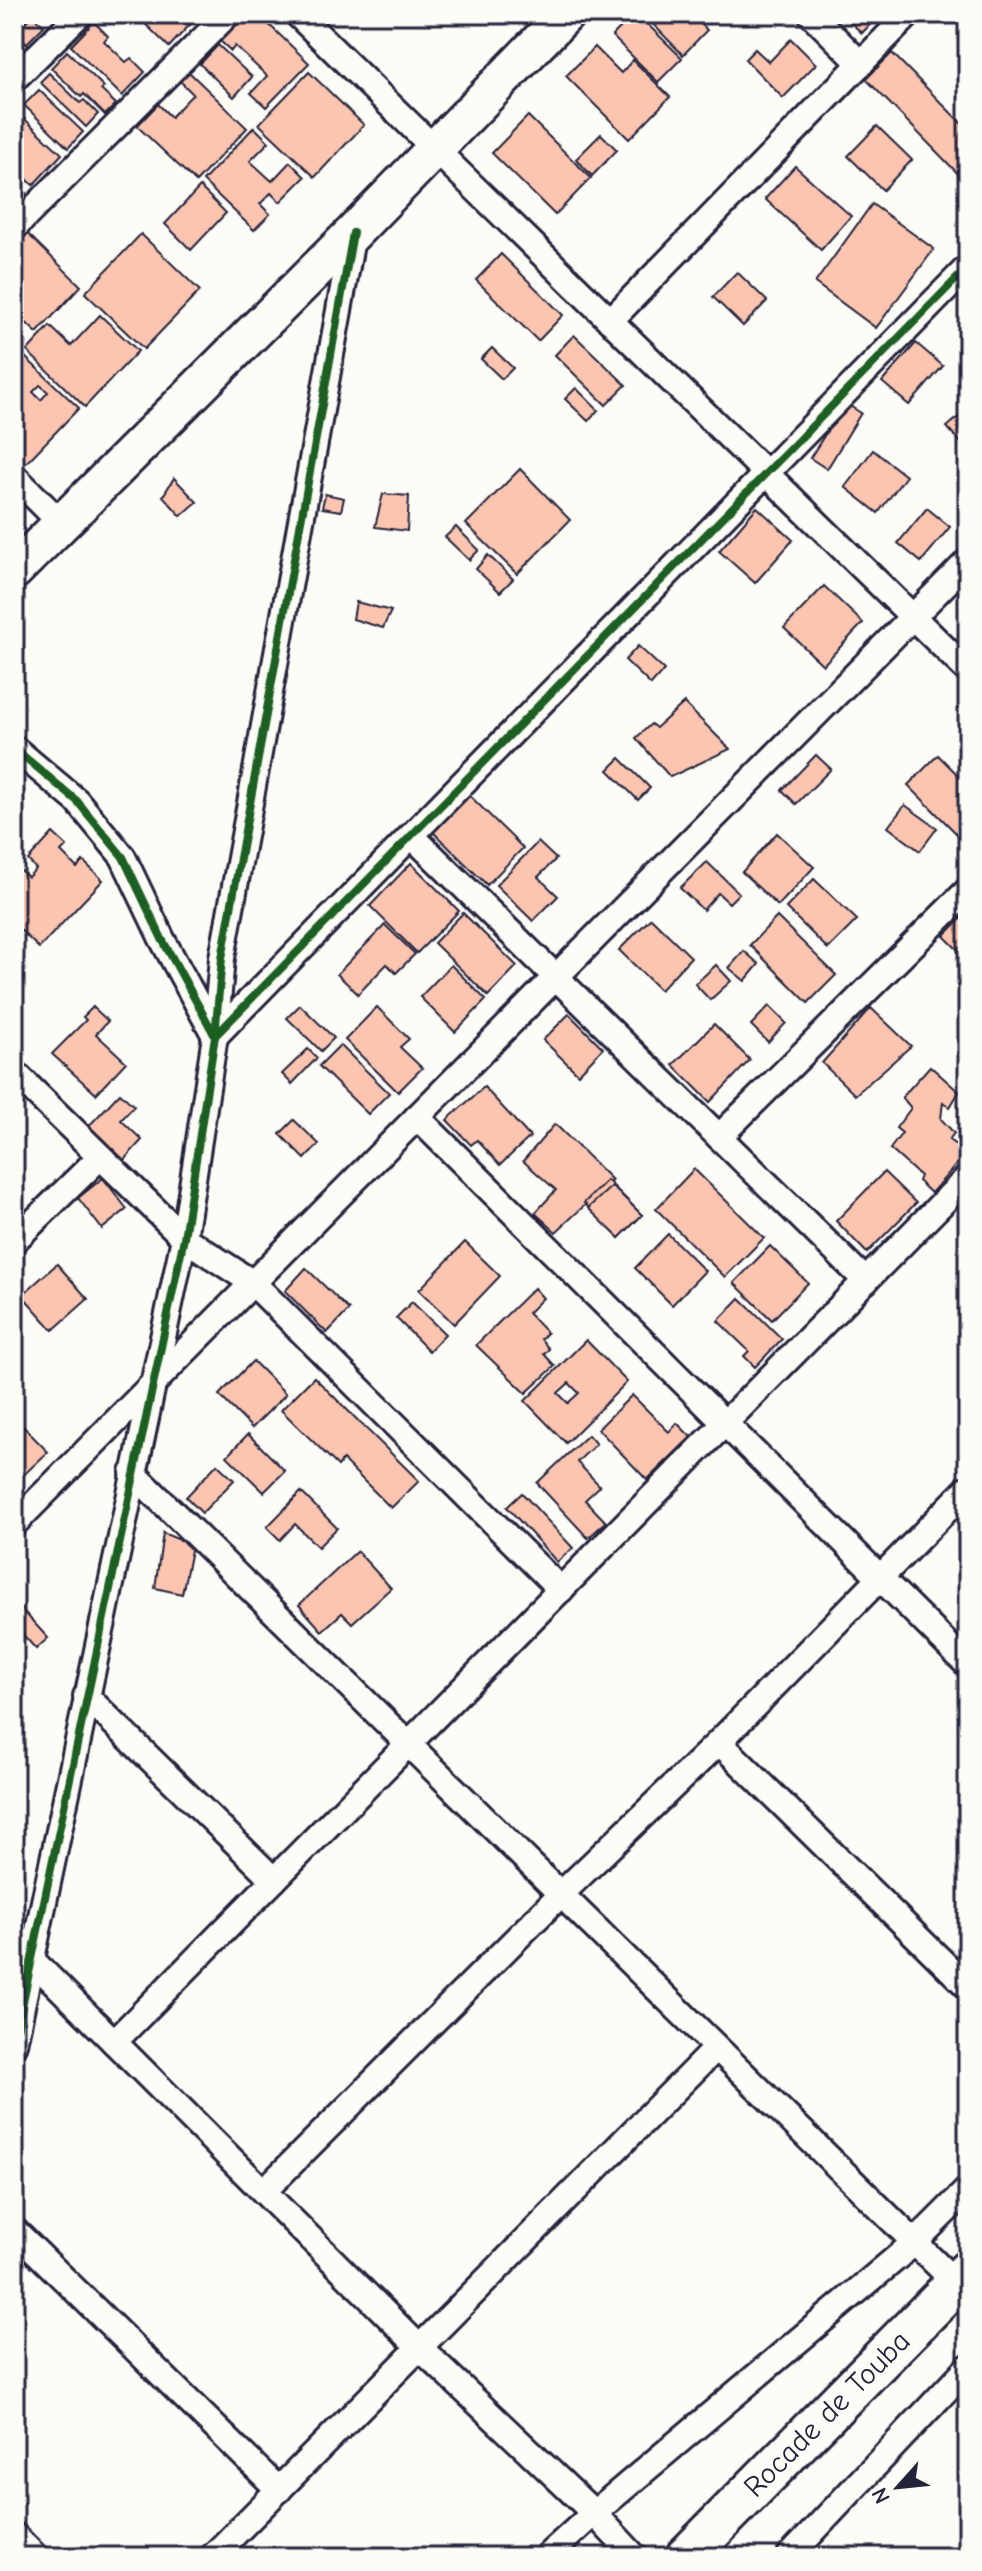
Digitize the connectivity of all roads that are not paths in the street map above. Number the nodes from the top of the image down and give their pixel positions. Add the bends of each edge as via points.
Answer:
1 (80, 14) edge
2 (228, 14) edge
3 (297, 14) edge
4 (566, 14) edge
5 (811, 14) edge
6 (909, 14) edge
7 (861, 64) junction
8 (14, 79) edge
9 (434, 148) junction
10 (14, 228) edge
11 (353, 233) junction
12 (968, 267) edge
13 (610, 321) junction
14 (766, 475) junction
15 (14, 476) edge
16 (61, 523) junction
17 (968, 561) edge
18 (14, 571) edge
19 (911, 617) junction
20 (968, 671) edge
21 (14, 748) edge
22 (412, 836) junction
23 (968, 890) edge
24 (555, 977) junction
25 (215, 1036) junction
26 (14, 1072) edge
27 (417, 1117) junction
28 (719, 1137) junction
29 (100, 1157) junction
30 (968, 1177) edge
31 (184, 1238) junction
32 (14, 1241) edge
33 (866, 1281) junction
34 (253, 1283) junction
35 (154, 1383) junction
36 (725, 1424) junction
37 (133, 1473) junction
38 (968, 1488) edge
39 (14, 1524) edge
40 (879, 1577) junction
41 (561, 1590) junction
42 (968, 1665) edge
43 (86, 1696) junction
44 (719, 1742) junction
45 (408, 1744) junction
46 (274, 1880) junction
47 (561, 1894) junction
48 (22, 1950) edge
49 (968, 1987) edge
50 (114, 2042) junction
51 (14, 2044) edge
52 (716, 2048) junction
53 (968, 2189) edge
54 (264, 2191) junction
55 (14, 2230) edge
56 (914, 2243) junction
57 (964, 2283) edge
58 (419, 2347) junction
59 (968, 2367) edge
60 (279, 2490) junction
61 (594, 2513) junction
62 (14, 2535) edge
63 (36, 2557) edge
64 (212, 2557) edge
65 (546, 2557) edge
66 (635, 2557) edge
67 (686, 2557) edge
68 (789, 2557) edge

1 - 8 street
2 - 10 street
3 - 9 street
4 - 9 street
5 - 7 street
6 - 7 street
7 - 13 street
9 - 11 street
9 - 13 street
11 - 16 street
11 - 25 street via 222,958
12 - 14 street
13 - 14 street
14 - 19 street
14 - 22 street
15 - 16 street
16 - 18 street
17 - 19 street
19 - 20 street
19 - 24 street
21 - 25 street via 77,801 123,857
22 - 24 street
22 - 25 street
23 - 28 street
24 - 27 street
24 - 28 street
25 - 31 street
26 - 29 street
27 - 34 street
27 - 36 street
28 - 33 street
29 - 31 street
29 - 32 street
30 - 33 street
31 - 34 street
31 - 35 street
33 - 36 street
34 - 35 street
34 - 41 street
35 - 37 street
35 - 39 street
36 - 40 street
36 - 41 street
37 - 43 street
37 - 45 street
38 - 40 street
40 - 42 street
40 - 44 street
41 - 45 street
43 - 46 street
43 - 48 street
44 - 47 street
44 - 49 street
45 - 46 street
45 - 47 street
46 - 50 street
47 - 52 street
47 - 54 street
48 - 50 street
48 - 51 street
50 - 54 street
52 - 56 street
52 - 58 street
53 - 56 street
54 - 58 street
55 - 60 street
56 - 57 street
56 - 61 street
57 - 67 main road, Rocade de Touba
58 - 60 street
58 - 61 street
59 - 68 street
60 - 64 street
61 - 65 street
61 - 66 street
62 - 63 street

